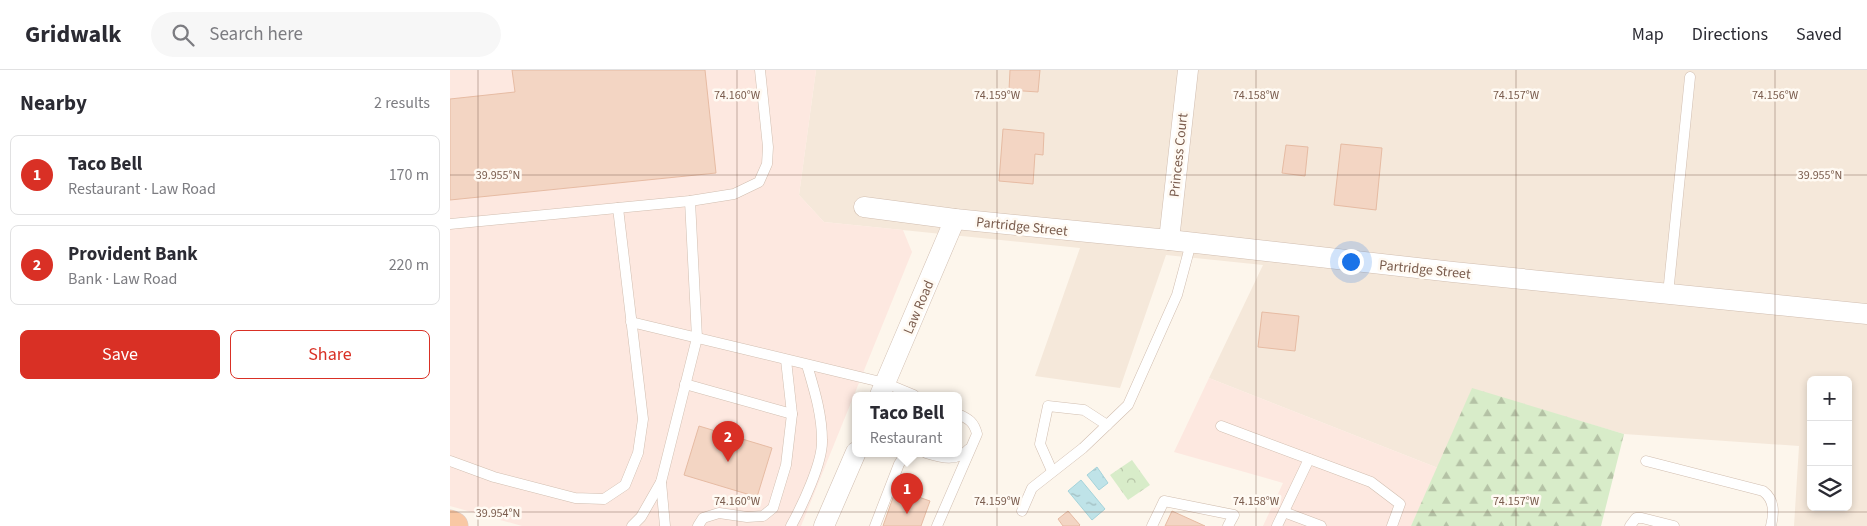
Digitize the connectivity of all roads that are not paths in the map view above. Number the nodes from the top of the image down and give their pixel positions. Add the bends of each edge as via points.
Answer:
1 (760, 70) edge
2 (1188, 70) edge
3 (1690, 78) dead end
4 (690, 201) junction
5 (864, 207) dead end
6 (618, 208) junction
7 (955, 219) junction
8 (450, 224) edge
9 (1169, 240) junction
10 (1191, 243) junction
11 (1668, 294) junction
12 (1867, 314) edge
13 (632, 322) junction
14 (697, 338) junction
15 (786, 360) junction
16 (807, 365) junction
17 (686, 384) junction
18 (882, 389) edge
19 (898, 392) edge
20 (792, 414) junction
21 (962, 416) edge
22 (1106, 425) junction
23 (1221, 426) dead end
24 (972, 446) junction
25 (962, 455) edge
26 (854, 457) edge
27 (904, 457) edge
28 (938, 457) edge
29 (957, 457) edge
30 (1309, 459) junction
31 (450, 461) edge
32 (1646, 461) dead end
33 (1052, 472) junction
34 (661, 482) junction
35 (1022, 511) dead end
36 (1284, 512) junction
37 (450, 524) edge
38 (454, 526) edge
39 (632, 526) edge
40 (664, 526) edge
41 (698, 526) edge
42 (791, 526) edge
43 (824, 526) edge
44 (875, 526) edge
45 (937, 526) edge
46 (1152, 526) edge
47 (1228, 526) edge
48 (1277, 526) edge
49 (1321, 526) edge
50 (1392, 526) edge
51 (1630, 526) edge
52 (1674, 526) edge
53 (1771, 526) edge

1 - 4 lane via 768,147 767,164 759,182 734,194
2 - 9 street, Princess Court
3 - 11 lane
4 - 6 lane
4 - 14 lane
5 - 7 street, Partridge Street
6 - 8 lane
6 - 13 lane
7 - 9 street, Partridge Street
7 - 18 street, Law Road
9 - 10 street, Partridge Street
10 - 11 street, Partridge Street
10 - 22 lane via 1177,295 1128,405
11 - 12 street, Partridge Street
13 - 14 lane
13 - 31 lane via 643,418 638,453 625,485 604,499 575,498 494,477
14 - 15 lane
14 - 17 lane
15 - 16 lane
15 - 20 lane
16 - 18 lane
16 - 42 lane via 819,406 822,441 818,464
17 - 20 lane
17 - 34 lane
18 - 19 lane
20 - 41 lane via 786,465 773,508 763,516 719,513 703,518
21 - 24 lane via 975,425 977,434
22 - 33 lane
22 - 33 lane via 1084,410 1048,406 1040,444
23 - 30 lane
24 - 25 lane
24 - 45 lane
26 - 43 street
27 - 44 lane
28 - 29 lane
30 - 36 lane
30 - 50 lane via 1371,482 1400,504
32 - 53 lane via 1763,491 1769,495 1773,507
33 - 35 lane via 1032,488
34 - 39 lane
34 - 40 lane
36 - 48 lane
36 - 49 lane
37 - 38 highway
46 - 47 lane via 1164,501 1234,515
51 - 52 lane via 1636,518

